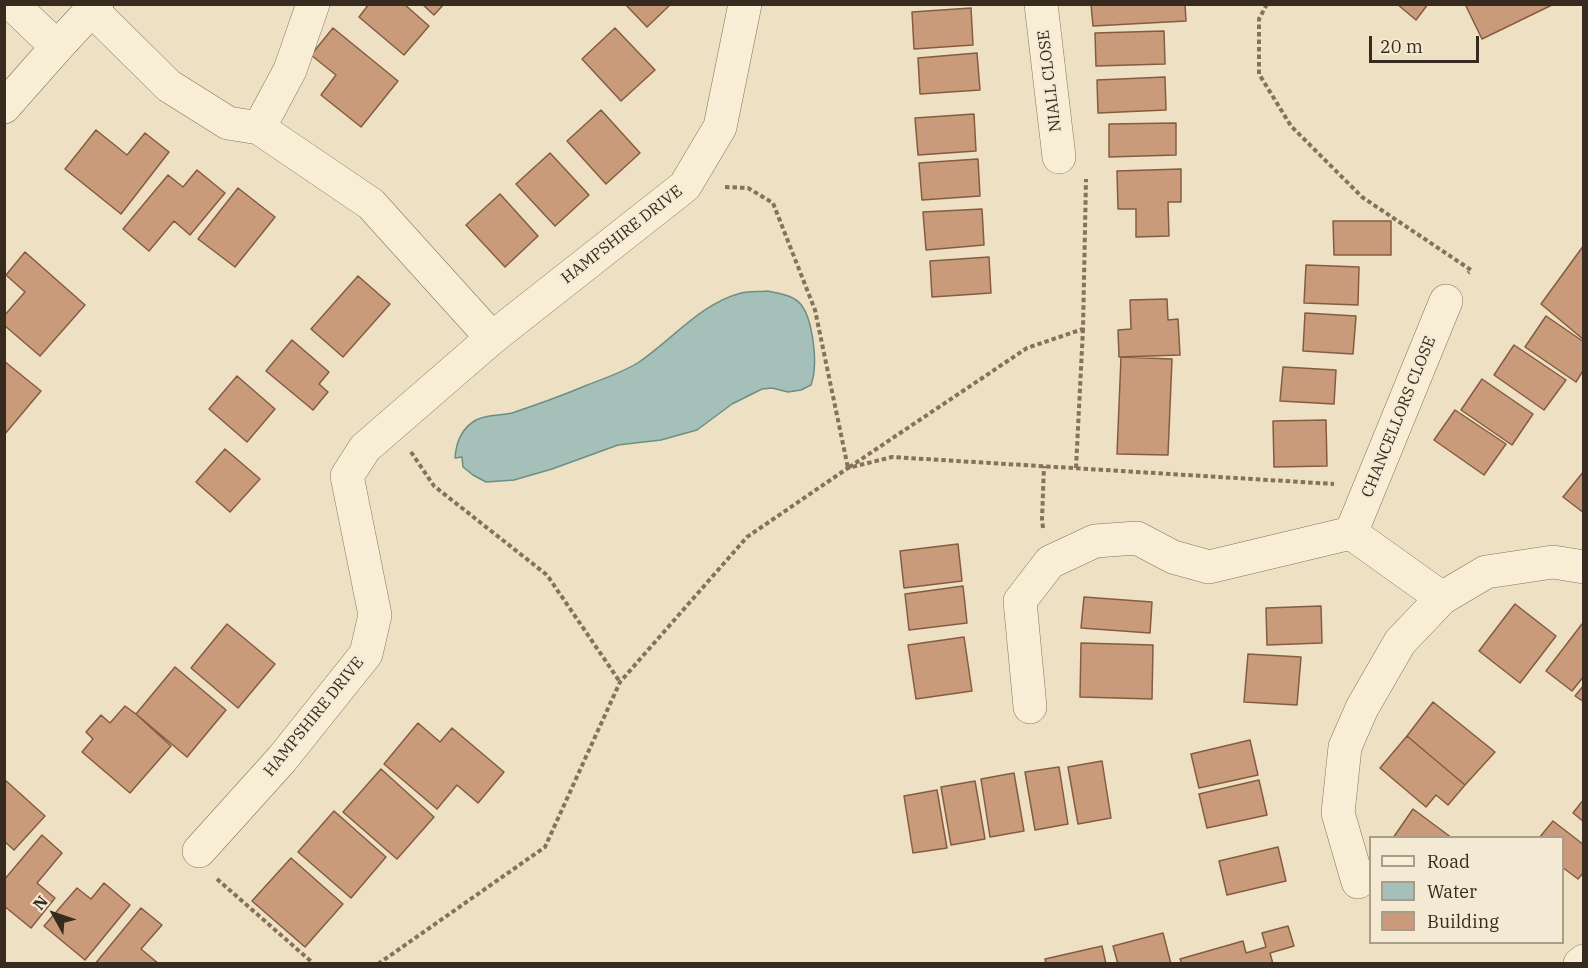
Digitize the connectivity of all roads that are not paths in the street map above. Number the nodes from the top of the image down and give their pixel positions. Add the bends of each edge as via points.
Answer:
1 (12, 4) edge
2 (313, 4) edge
3 (745, 4) edge
4 (1041, 4) edge
5 (95, 8) edge
6 (57, 47) junction
7 (7, 96) edge
8 (259, 128) junction
9 (1059, 157) road end
10 (1446, 301) road end
11 (492, 338) junction
12 (1351, 533) junction
13 (1584, 567) edge
14 (1442, 598) junction
15 (1030, 706) dead end
16 (199, 851) road end
17 (1358, 882) dead end

1 - 6 street
2 - 8 street via 290,70
3 - 11 street, HAMPSHIRE DRIVE via 720,127 685,186
4 - 9 street, NIALL CLOSE
5 - 6 street
5 - 8 street via 169,86 228,123
6 - 7 street
8 - 11 street via 371,204
10 - 12 street, CHANCELLORS CLOSE
11 - 16 street, HAMPSHIRE DRIVE via 365,448 347,476 375,615 366,654 282,759
12 - 14 street
12 - 15 street via 1209,567 1173,556 1137,538 1095,541 1050,562 1020,601
13 - 14 street via 1553,562 1486,572
14 - 17 street via 1400,642 1362,708 1345,747 1338,813

